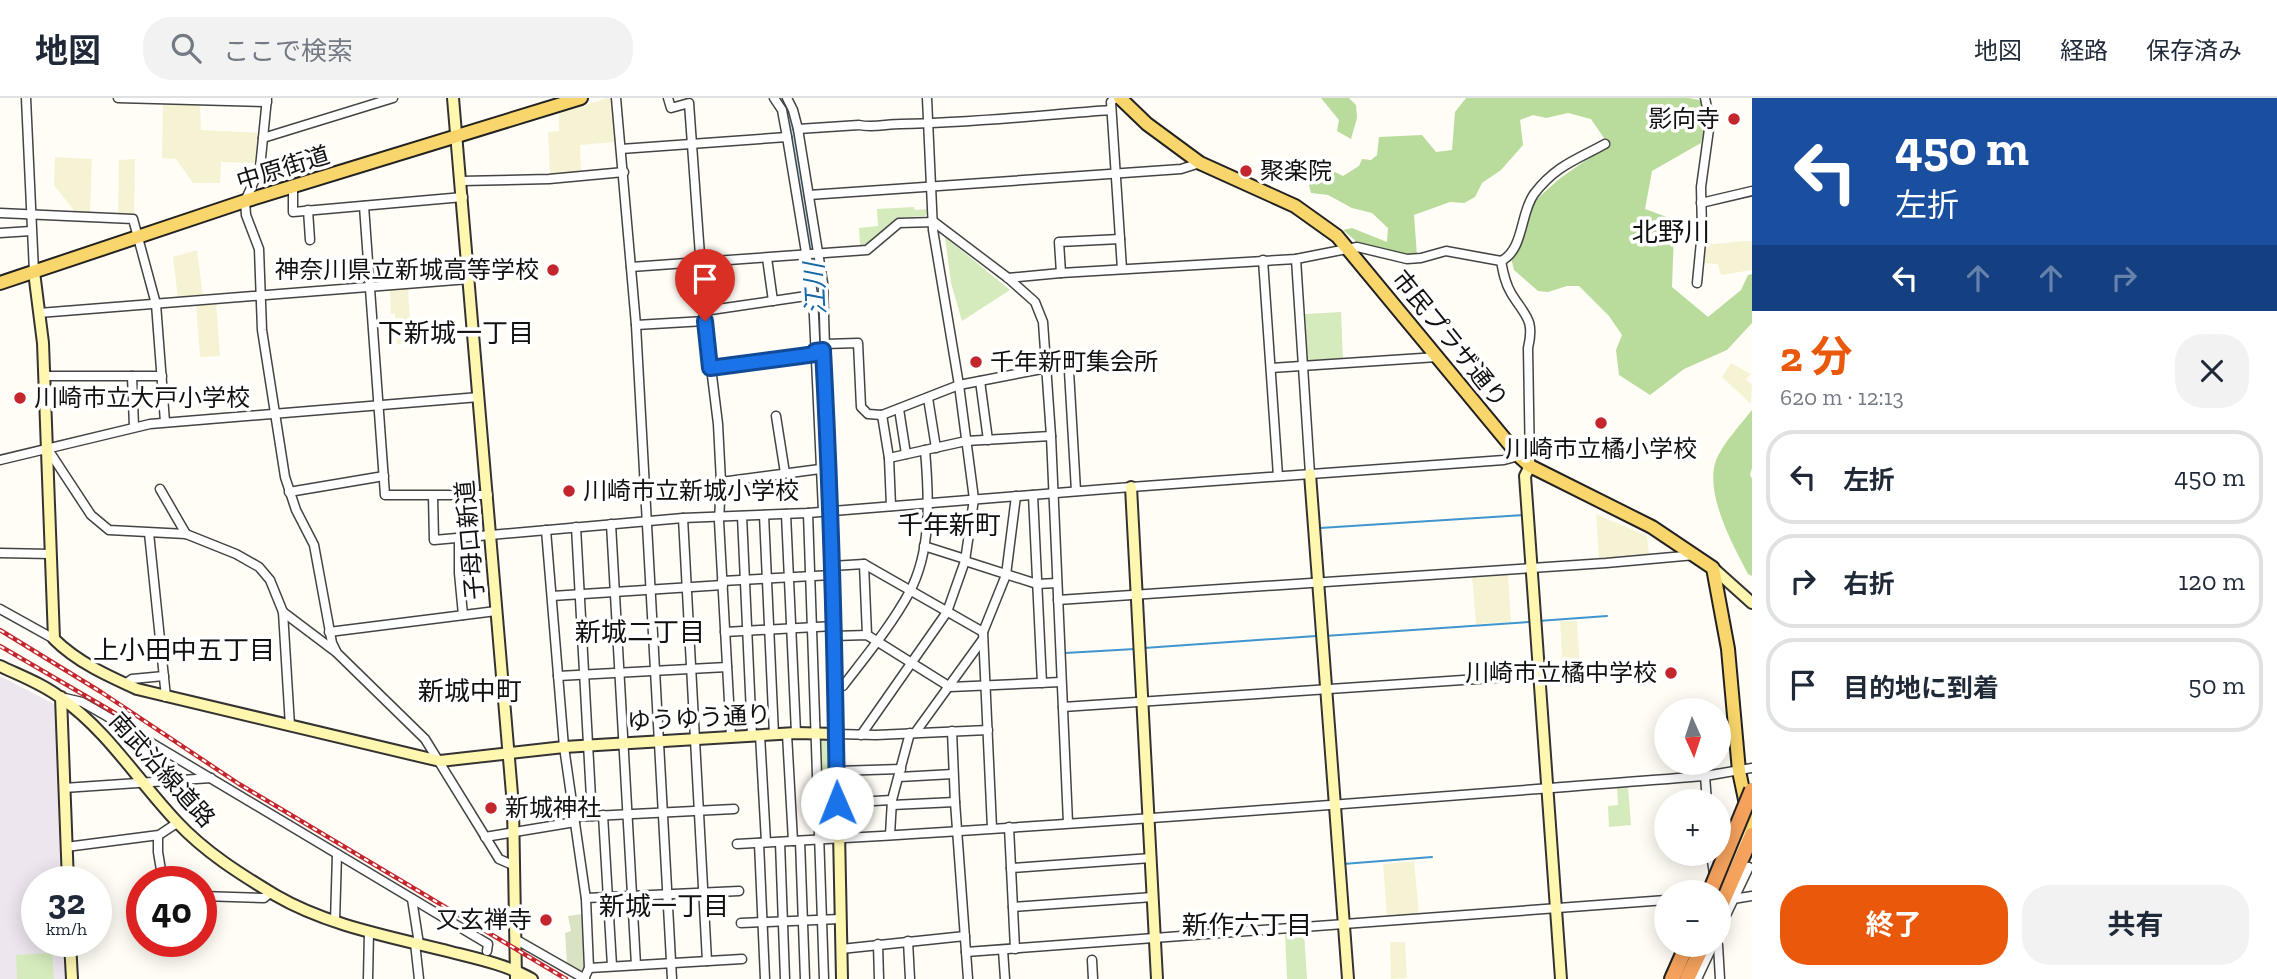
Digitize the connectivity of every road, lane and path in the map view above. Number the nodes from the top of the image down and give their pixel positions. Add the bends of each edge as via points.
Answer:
1 (26, 98) edge
2 (118, 98) edge
3 (393, 98) edge
4 (453, 98) edge
5 (581, 98) edge
6 (617, 98) edge
7 (668, 98) edge
8 (775, 98) edge
9 (787, 98) edge
10 (927, 98) edge
11 (1117, 98) edge
12 (1705, 98) edge
13 (267, 100) edge
14 (1111, 110) junction
15 (928, 123) junction
16 (798, 129) junction
17 (457, 136) junction
18 (787, 137) junction
19 (263, 138) junction
20 (692, 144) junction
21 (1605, 144) dead end
22 (621, 149) junction
23 (1200, 163) junction
24 (624, 172) junction
25 (1116, 173) junction
26 (461, 181) junction
27 (293, 187) junction
28 (931, 187) junction
29 (1752, 191) edge
30 (809, 195) junction
31 (463, 197) junction
32 (245, 201) junction
33 (1702, 202) junction
34 (364, 206) junction
35 (308, 210) junction
36 (0, 213) edge
37 (30, 214) junction
38 (934, 222) junction
39 (31, 231) junction
40 (0, 233) edge
41 (138, 237) junction
42 (1120, 239) junction
43 (310, 240) dead end
44 (1349, 249) junction
45 (813, 254) junction
46 (767, 258) junction
47 (1296, 259) junction
48 (1263, 260) junction
49 (701, 261) junction
50 (1502, 261) junction
51 (631, 267) junction
52 (1122, 269) junction
53 (34, 272) junction
54 (1061, 273) junction
55 (1008, 278) junction
56 (469, 279) junction
57 (0, 283) edge
58 (1697, 283) dead end
59 (370, 287) junction
60 (813, 295) junction
61 (261, 296) junction
62 (772, 300) junction
63 (156, 304) junction
64 (704, 311) junction
65 (39, 313) junction
66 (705, 321) junction
67 (636, 325) junction
68 (819, 350) junction
69 (1437, 357) junction
70 (1303, 366) junction
71 (710, 368) junction
72 (1047, 368) junction
73 (1271, 369) junction
74 (1069, 372) dead end
75 (44, 376) junction
76 (132, 376) junction
77 (162, 376) junction
78 (980, 381) junction
79 (959, 385) junction
80 (480, 397) junction
81 (928, 398) junction
82 (379, 405) junction
83 (899, 409) junction
84 (274, 413) junction
85 (882, 415) junction
86 (776, 416) dead end
87 (165, 422) junction
88 (134, 427) junction
89 (1051, 436) junction
90 (988, 440) junction
91 (966, 441) junction
92 (47, 448) junction
93 (936, 448) junction
94 (925, 450) junction
95 (906, 454) junction
96 (1519, 456) junction
97 (889, 458) junction
98 (0, 460) edge
99 (1530, 467) junction
100 (820, 469) junction
101 (785, 473) junction
102 (1310, 474) junction
103 (384, 476) junction
104 (1278, 476) junction
105 (721, 482) junction
106 (1131, 487) junction
107 (160, 489) dead end
108 (1076, 491) junction
109 (289, 492) junction
110 (1054, 493) junction
111 (488, 495) junction
112 (1033, 495) junction
113 (433, 496) junction
114 (1016, 496) junction
115 (974, 499) junction
116 (929, 503) junction
117 (891, 506) junction
118 (827, 510) junction
119 (808, 513) junction
120 (786, 514) junction
121 (764, 515) junction
122 (742, 516) junction
123 (719, 517) junction
124 (683, 518) junction
125 (646, 521) junction
126 (611, 524) junction
127 (576, 527) junction
128 (546, 530) junction
129 (149, 533) junction
130 (186, 534) junction
131 (490, 535) junction
132 (459, 538) junction
133 (924, 546) junction
134 (0, 552) edge
135 (51, 554) junction
136 (1695, 555) junction
137 (965, 560) junction
138 (864, 564) junction
139 (832, 566) junction
140 (1532, 568) junction
141 (1713, 568) junction
142 (832, 575) junction
143 (1006, 575) junction
144 (810, 576) junction
145 (788, 578) junction
146 (767, 579) junction
147 (745, 580) junction
148 (1319, 582) junction
149 (722, 583) junction
150 (1057, 583) junction
151 (1037, 584) junction
152 (687, 587) junction
153 (651, 589) junction
154 (910, 591) junction
155 (614, 592) junction
156 (580, 594) junction
157 (1137, 595) junction
158 (552, 596) junction
159 (1749, 597) edge
160 (1058, 600) junction
161 (0, 609) edge
162 (496, 611) junction
163 (283, 612) junction
164 (947, 612) junction
165 (463, 615) junction
166 (834, 626) junction
167 (812, 627) junction
168 (791, 628) junction
169 (770, 630) junction
170 (748, 631) junction
171 (329, 632) junction
172 (725, 632) junction
173 (867, 635) junction
174 (983, 635) junction
175 (835, 636) junction
176 (54, 639) junction
177 (878, 640) junction
178 (337, 653) junction
179 (913, 663) junction
180 (0, 666) edge
181 (727, 667) junction
182 (691, 669) junction
183 (655, 670) junction
184 (1613, 670) dead end
185 (618, 672) junction
186 (584, 674) junction
187 (1539, 675) junction
188 (164, 676) junction
189 (558, 676) junction
190 (1061, 682) junction
191 (1042, 683) junction
192 (125, 684) junction
193 (836, 686) junction
194 (986, 686) junction
195 (950, 687) junction
196 (1326, 690) junction
197 (61, 697) junction
198 (166, 697) junction
199 (1142, 702) junction
200 (1063, 707) junction
201 (290, 726) junction
202 (988, 730) junction
203 (952, 731) junction
204 (816, 733) junction
205 (913, 733) junction
206 (792, 734) junction
207 (837, 734) junction
208 (774, 735) junction
209 (861, 735) junction
210 (756, 736) junction
211 (731, 737) junction
212 (695, 740) junction
213 (658, 742) junction
214 (622, 744) junction
215 (588, 746) junction
216 (564, 747) junction
217 (508, 752) junction
218 (440, 761) junction
219 (1745, 770) edge
220 (837, 771) junction
221 (900, 773) junction
222 (953, 774) junction
223 (1705, 776) junction
224 (211, 778) junction
225 (143, 784) junction
226 (64, 788) junction
227 (1547, 788) junction
228 (1706, 789) edge
229 (1752, 789) edge
230 (892, 802) junction
231 (955, 802) junction
232 (837, 803) junction
233 (1334, 804) junction
234 (734, 809) dead end
235 (699, 810) junction
236 (663, 812) junction
237 (626, 814) junction
238 (603, 815) junction
239 (592, 816) junction
240 (1149, 817) junction
241 (574, 820) junction
242 (177, 823) junction
243 (1068, 823) junction
244 (1751, 823) edge
245 (1009, 827) junction
246 (992, 828) junction
247 (957, 831) junction
248 (514, 832) junction
249 (890, 835) junction
250 (158, 836) junction
251 (485, 837) junction
252 (837, 839) junction
253 (820, 840) junction
254 (797, 841) junction
255 (762, 842) junction
256 (780, 842) junction
257 (737, 844) dead end
258 (66, 847) junction
259 (337, 854) junction
260 (1151, 858) junction
261 (67, 866) edge
262 (160, 866) edge
263 (515, 866) junction
264 (1749, 867) dead end
265 (1011, 868) junction
266 (1713, 880) edge
267 (1723, 880) edge
268 (1727, 880) edge
269 (1730, 880) edge
270 (739, 891) dead end
271 (271, 892) junction
272 (703, 893) junction
273 (668, 895) junction
274 (1752, 896) edge
275 (217, 897) edge
276 (632, 897) junction
277 (1153, 897) junction
278 (586, 898) junction
279 (608, 898) junction
280 (412, 899) junction
281 (1733, 899) junction
282 (1654, 901) edge
283 (1731, 903) edge
284 (1013, 907) junction
285 (1556, 908) junction
286 (840, 919) junction
287 (823, 920) junction
288 (803, 921) junction
289 (335, 922) junction
290 (762, 922) junction
291 (783, 922) junction
292 (741, 923) dead end
293 (1343, 924) junction
294 (369, 931) junction
295 (965, 936) junction
296 (1155, 938) junction
297 (515, 939) junction
298 (908, 941) junction
299 (417, 943) junction
300 (878, 944) junction
301 (841, 949) junction
302 (1015, 949) junction
303 (1003, 950) junction
304 (487, 951) dead end
305 (966, 952) junction
306 (71, 957) edge
307 (1676, 957) edge
308 (1682, 957) edge
309 (1693, 957) edge
310 (1709, 957) edge
311 (1717, 957) edge
312 (743, 959) dead end
313 (1092, 960) dead end
314 (707, 961) junction
315 (672, 963) junction
316 (636, 965) junction
317 (612, 966) junction
318 (589, 968) junction
319 (516, 974) edge
320 (72, 979) edge
321 (369, 979) edge
322 (419, 979) edge
323 (532, 979) edge
324 (585, 979) edge
325 (672, 979) edge
326 (765, 979) edge
327 (785, 979) edge
328 (805, 979) edge
329 (824, 979) edge
330 (842, 979) edge
331 (879, 979) edge
332 (911, 979) edge
333 (968, 979) edge
334 (1005, 979) edge
335 (1093, 979) edge
336 (1157, 979) edge
337 (1348, 979) edge
338 (1561, 979) edge
339 (1666, 979) edge
340 (1672, 979) edge
341 (1683, 979) edge
342 (1697, 979) edge
343 (1720, 979) edge

1 - 37 street
2 - 13 street
3 - 19 street
4 - 17 street, 子母口新道
5 - 17 main road, 中原街道
6 - 22 street
7 - 20 street via 671,108 689,103
8 - 18 street
9 - 16 street
10 - 15 street
11 - 14 street via 1111,102
11 - 23 main road, 市民プラザ通り
12 - 33 street via 1710,122
13 - 19 street
14 - 15 street
14 - 25 street
15 - 16 street
15 - 28 street
16 - 30 street
17 - 26 street, 子母口新道
17 - 27 main road, 中原街道
18 - 20 street
18 - 45 street
19 - 32 street via 260,168
20 - 22 street
20 - 49 street
21 - 50 street via 1561,166 1541,185 1527,206 1514,247
22 - 24 street
23 - 25 street via 1181,169
23 - 44 main road, 市民プラザ通り via 1295,206
24 - 26 street
24 - 51 street
25 - 28 street
25 - 42 street
26 - 31 street, 子母口新道
27 - 32 main road, 中原街道
27 - 35 street via 293,212
28 - 30 street
28 - 38 street
29 - 33 street
30 - 45 street
31 - 34 street
31 - 56 street, 子母口新道
32 - 41 main road, 中原街道
32 - 61 street via 259,248
33 - 58 street
34 - 35 street
34 - 59 street
35 - 43 street
36 - 37 street
37 - 39 street
37 - 41 street via 133,219
38 - 45 street via 899,223 867,250
38 - 55 street
38 - 79 street
39 - 40 street
39 - 53 street
41 - 53 main road, 中原街道
41 - 63 street
42 - 52 street
42 - 54 street via 1059,242
44 - 47 street
44 - 50 street via 1407,259 1446,251
44 - 69 main road, 市民プラザ通り
45 - 46 street
45 - 60 street
45 - 68 street via 822,282
46 - 49 street
46 - 62 street
47 - 48 street
47 - 70 street
48 - 52 street
48 - 73 street
49 - 51 street
49 - 64 street
50 - 99 street via 1510,292 1531,325
51 - 67 street
52 - 54 street
53 - 57 main road, 中原街道
53 - 65 street
54 - 55 street
55 - 72 street via 1040,310
56 - 59 street
56 - 80 street, 子母口新道
59 - 61 street
59 - 82 street
60 - 62 street
60 - 68 street
61 - 63 street
61 - 84 street
62 - 64 street
63 - 65 street
63 - 77 street
64 - 66 street
65 - 75 street
66 - 67 street
66 - 71 street
67 - 125 street
68 - 71 street
68 - 85 street via 859,343 861,407 868,414
68 - 100 street
68 - 118 street
69 - 70 street
69 - 96 main road, 市民プラザ通り
70 - 73 street
70 - 102 street
71 - 105 street
72 - 78 street
72 - 89 street
73 - 104 street
74 - 108 street
75 - 76 street
75 - 92 street
76 - 77 street
76 - 88 street
77 - 87 street
78 - 79 street
78 - 90 street
79 - 81 street
79 - 91 street
80 - 82 street
80 - 111 street, 子母口新道
81 - 83 street
81 - 93 street
82 - 84 street
82 - 103 street
83 - 85 street
83 - 95 street
84 - 87 street
84 - 109 street
85 - 97 street
86 - 101 street
87 - 88 street
88 - 92 street
89 - 90 street
89 - 110 street
90 - 91 street
91 - 93 street
91 - 115 street
92 - 98 street
92 - 129 street via 99,522 109,530
92 - 135 street
93 - 94 street
94 - 95 street
94 - 116 street
95 - 97 street
96 - 99 main road, 市民プラザ通り
96 - 102 street
97 - 117 street
99 - 136 main road, 市民プラザ通り via 1634,518
99 - 140 street via 1525,476
100 - 101 street
100 - 118 street
101 - 105 street
102 - 104 street
102 - 148 street
103 - 109 street
103 - 113 street via 385,495
104 - 106 street
105 - 123 street
106 - 108 street
106 - 157 street
107 - 130 street
108 - 110 street
109 - 171 street via 313,545
110 - 112 street
110 - 150 street
111 - 113 street
111 - 131 street, 子母口新道
112 - 114 street
112 - 151 street
113 - 132 street via 435,540
114 - 115 street
114 - 143 street
115 - 116 street
115 - 137 street
116 - 117 street
116 - 133 street
117 - 118 street
118 - 119 street
118 - 139 street
119 - 120 street
119 - 144 street
120 - 121 street
120 - 145 street
121 - 122 street
121 - 146 street
122 - 123 street
122 - 147 street
123 - 124 street
123 - 149 street
124 - 125 street
124 - 152 street
125 - 126 street
125 - 153 street
126 - 127 street
126 - 155 street
127 - 128 street
127 - 156 street
128 - 131 street
128 - 158 street
129 - 130 street
129 - 188 street
130 - 163 street via 259,568 270,580
131 - 132 street
131 - 162 street, 子母口新道
132 - 165 street
133 - 137 street
133 - 154 street
134 - 135 street
135 - 176 street
136 - 140 street
136 - 141 main road, 市民プラザ通り
137 - 143 street
137 - 164 street
138 - 139 street
138 - 154 street
138 - 173 street
139 - 142 street
140 - 148 street
140 - 187 street
141 - 159 street, 市民プラザ通り
141 - 219 main road
142 - 144 street
142 - 166 street
143 - 151 street
143 - 174 street
144 - 145 street
144 - 167 street
145 - 146 street
145 - 168 street
146 - 147 street
146 - 169 street
147 - 149 street
147 - 170 street
148 - 157 street
148 - 196 street
149 - 152 street
149 - 172 street
150 - 151 street
150 - 160 street
151 - 191 street
152 - 153 street
152 - 182 street
153 - 155 street
153 - 183 street
154 - 164 street
154 - 177 street
155 - 156 street
155 - 185 street
156 - 158 street
156 - 186 street
157 - 160 street
157 - 199 street
158 - 189 street
160 - 190 street
161 - 176 street
162 - 165 street
162 - 217 street, 子母口新道
163 - 178 street
163 - 201 street
164 - 174 street
164 - 179 street
165 - 171 street
166 - 167 street
166 - 175 street
167 - 168 street
167 - 204 street
168 - 169 street
168 - 206 street
169 - 170 street
169 - 208 street
170 - 172 street
170 - 210 street
171 - 178 street
172 - 181 street
173 - 175 street
173 - 177 street
174 - 194 street
174 - 195 street
175 - 193 street
176 - 192 street via 67,652
177 - 179 street
177 - 193 street via 844,686
178 - 218 street via 414,726
179 - 195 street
179 - 209 street
180 - 197 street, 南武沿線道路
181 - 182 street
181 - 211 street
182 - 183 street
182 - 212 street
183 - 185 street
183 - 213 street
184 - 187 street
185 - 186 street
185 - 214 street
186 - 189 street
186 - 215 street
187 - 196 street
187 - 227 street
188 - 192 street
188 - 198 street
189 - 216 street
190 - 191 street
190 - 200 street
191 - 194 street
192 - 198 street
193 - 207 street
194 - 195 street
194 - 202 street
195 - 205 street
196 - 199 street
196 - 233 street
197 - 224 street via 82,702
197 - 225 street, 南武沿線道路 via 108,739
197 - 226 street
198 - 201 street
199 - 200 street
199 - 240 street
200 - 243 street
201 - 218 street
202 - 203 street
202 - 246 street
203 - 205 street
203 - 222 street
204 - 206 street, ゆうゆう通り
204 - 207 street, ゆうゆう通り
204 - 253 street
205 - 209 street
205 - 221 street
206 - 208 street, ゆうゆう通り
206 - 254 street
207 - 209 street
207 - 220 street
208 - 210 street, ゆうゆう通り
210 - 211 street, ゆうゆう通り
210 - 255 street
211 - 212 street, ゆうゆう通り
212 - 213 street, ゆうゆう通り
212 - 235 street
213 - 214 street, ゆうゆう通り
213 - 236 street
214 - 215 street, ゆうゆう通り
214 - 237 street
215 - 216 street, ゆうゆう通り
215 - 239 street
216 - 217 street, ゆうゆう通り
216 - 241 street
217 - 218 street, ゆうゆう通り
217 - 248 street, 子母口新道
218 - 251 street
219 - 223 street
219 - 244 main road
220 - 221 street
220 - 232 street
221 - 222 street
221 - 230 street
222 - 231 street
223 - 227 street
223 - 228 street
224 - 225 street
224 - 259 street
225 - 226 street
225 - 242 street, 南武沿線道路
226 - 258 street
227 - 233 street
227 - 285 street
229 - 266 highway, bridge
230 - 231 street
230 - 232 street
230 - 249 street
231 - 247 street
232 - 252 street
233 - 240 street
233 - 293 street
234 - 235 street
235 - 236 street
235 - 272 street
236 - 237 street
236 - 273 street
237 - 238 street
237 - 276 street
238 - 239 street
238 - 279 street
239 - 241 street
240 - 243 street
240 - 260 street
241 - 248 street
241 - 278 street
242 - 250 street
242 - 271 street, 南武沿線道路 via 199,844
243 - 245 street
244 - 267 street
244 - 268 street
244 - 269 highway
245 - 246 street
245 - 265 street
246 - 247 street
247 - 249 street
247 - 295 street
248 - 251 street
248 - 263 street, 子母口新道
249 - 252 street
250 - 258 street
250 - 262 street
251 - 263 street via 499,859
252 - 253 street
252 - 286 street
253 - 254 street
253 - 287 street
254 - 256 street
254 - 288 street
255 - 256 street
255 - 257 street
255 - 290 street
256 - 291 street
258 - 261 street
259 - 280 street
259 - 289 street
260 - 265 street
260 - 277 street
263 - 297 street, 子母口新道
264 - 281 street
265 - 284 street
270 - 272 street
271 - 275 street via 264,898
271 - 289 street, 南武沿線道路
272 - 273 street
272 - 314 street
273 - 276 street
273 - 315 street
274 - 281 street
276 - 279 street
276 - 316 street
277 - 284 street
277 - 296 street
278 - 279 street
278 - 318 street
279 - 317 street
280 - 299 street
280 - 304 street via 488,944
281 - 283 street
282 - 285 street
284 - 302 street
285 - 293 street
285 - 338 street
286 - 287 street
286 - 301 street
287 - 288 street
287 - 329 street
288 - 291 street
288 - 328 street
289 - 294 street, 南武沿線道路
290 - 291 street
290 - 292 street
290 - 326 street
291 - 327 street
293 - 296 street
293 - 337 street
294 - 299 street, 南武沿線道路
294 - 321 street
295 - 298 street
295 - 305 street
296 - 302 street
296 - 336 street
297 - 319 street, 子母口新道
297 - 324 street
298 - 300 street
298 - 332 street
299 - 319 street, 南武沿線道路
299 - 322 street
300 - 301 street
300 - 331 street
301 - 330 street
302 - 303 street
303 - 305 street
303 - 334 street
305 - 333 street
306 - 320 street
307 - 339 street
308 - 340 highway
309 - 341 highway
310 - 342 street
311 - 343 street
312 - 314 street
313 - 335 street
314 - 315 street
315 - 316 street
315 - 325 street
316 - 317 street
317 - 318 street
318 - 324 street
319 - 323 street, 南武沿線道路

